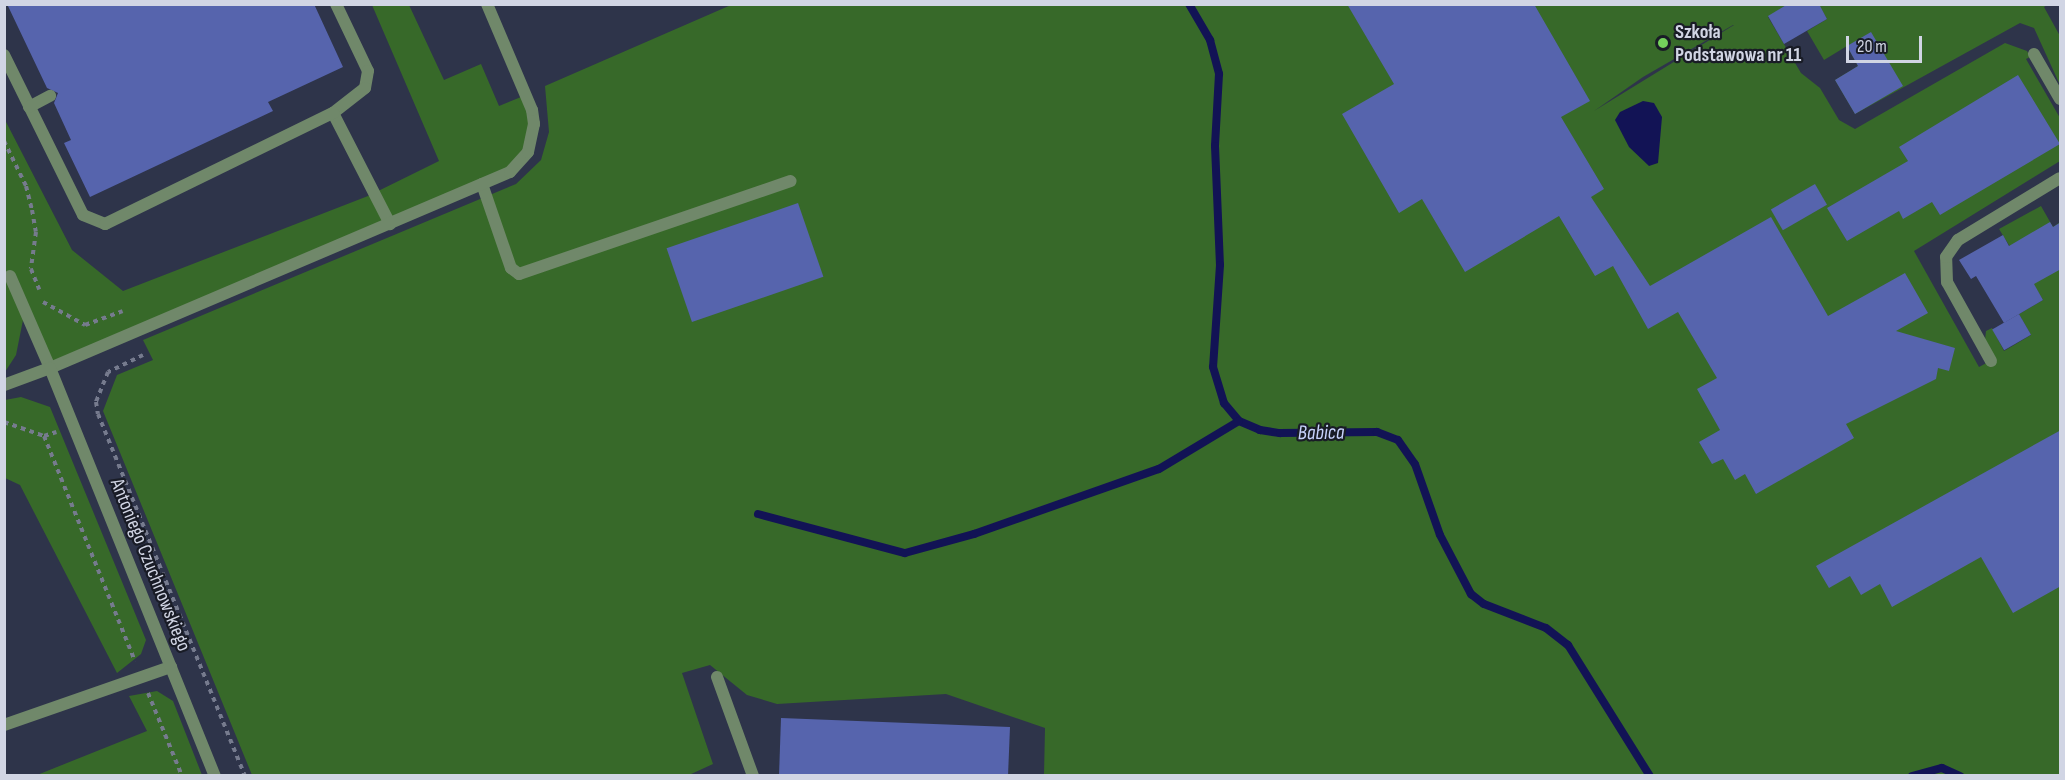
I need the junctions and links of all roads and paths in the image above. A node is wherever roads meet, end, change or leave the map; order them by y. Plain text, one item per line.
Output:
1 (336, 4) edge
2 (488, 4) edge
3 (2034, 54) dead end
4 (4, 55) edge
5 (50, 96) dead end
6 (2061, 99) edge
7 (29, 107) junction
8 (333, 113) junction
9 (4, 141) edge
10 (2061, 177) edge
11 (790, 181) dead end
12 (482, 184) junction
13 (390, 224) junction
14 (10, 276) dead end
15 (123, 311) dead end
16 (143, 355) dead end
17 (1991, 360) dead end
18 (50, 368) junction
19 (4, 385) edge
20 (4, 422) edge
21 (171, 667) junction
22 (142, 677) junction
23 (717, 677) dead end
24 (4, 725) edge
25 (182, 776) edge
26 (215, 776) edge
27 (245, 776) edge
28 (753, 776) edge

1 - 8 street
2 - 12 street
3 - 6 street
4 - 7 street
5 - 7 street
7 - 8 street
8 - 13 street
9 - 15 path
10 - 17 street
11 - 12 street
12 - 13 street
13 - 18 street
14 - 18 street, Antoniego Czuchnowskiego
16 - 27 path
18 - 19 street
18 - 21 street, Antoniego Czuchnowskiego
20 - 22 path
21 - 22 street
21 - 26 street, Antoniego Czuchnowskiego
22 - 24 street
22 - 25 path
23 - 28 street

